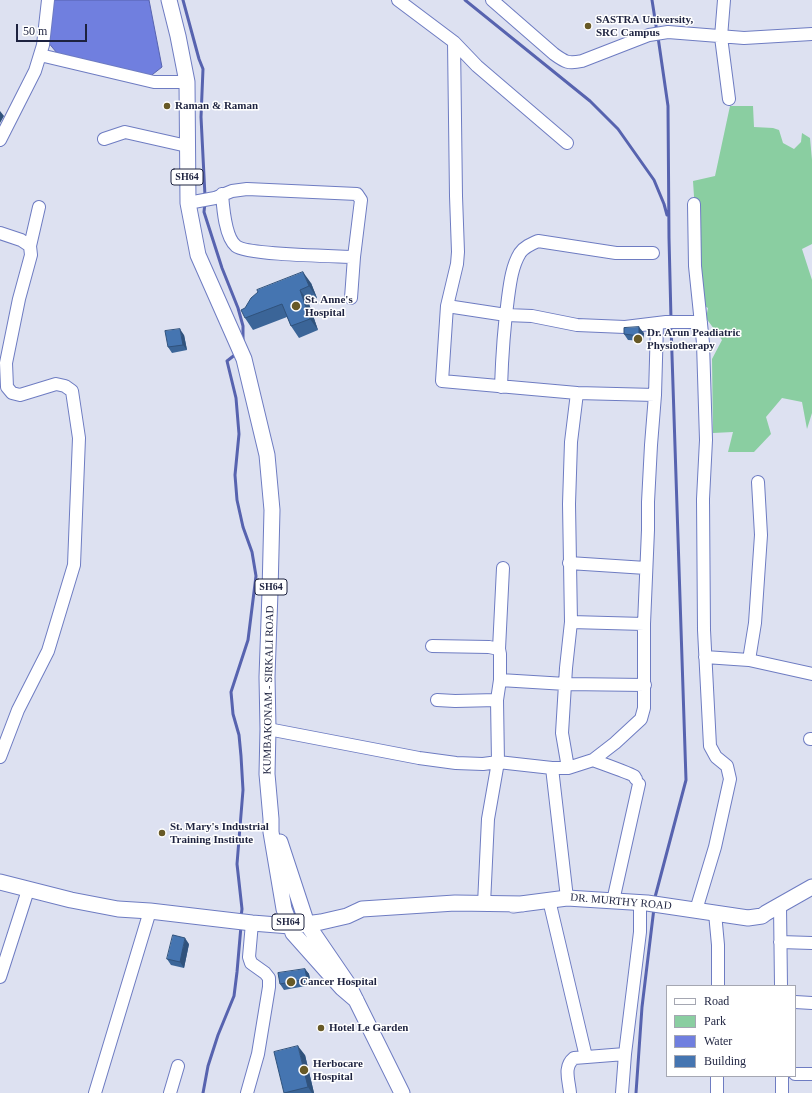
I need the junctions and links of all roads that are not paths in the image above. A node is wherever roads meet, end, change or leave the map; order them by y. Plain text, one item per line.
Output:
1 (48, 0) edge
2 (169, 0) edge
3 (398, 0) edge
4 (492, 0) edge
5 (724, 0) edge
6 (812, 34) edge
7 (721, 37) junction
8 (454, 42) junction
9 (40, 55) junction
10 (187, 82) junction
11 (729, 99) dead end
12 (104, 139) dead end
13 (0, 140) edge
14 (567, 143) dead end
15 (187, 146) junction
16 (219, 196) junction
17 (195, 202) junction
18 (694, 204) dead end
19 (39, 207) dead end
20 (0, 233) edge
21 (30, 246) junction
22 (653, 253) dead end
23 (354, 257) junction
24 (351, 298) dead end
25 (447, 306) junction
26 (506, 315) junction
27 (701, 322) junction
28 (661, 323) junction
29 (3, 362) edge
30 (501, 387) junction
31 (577, 393) junction
32 (655, 395) junction
33 (758, 482) dead end
34 (569, 563) junction
35 (503, 568) dead end
36 (646, 568) junction
37 (571, 622) junction
38 (644, 624) junction
39 (432, 646) dead end
40 (499, 649) junction
41 (705, 657) junction
42 (749, 660) junction
43 (812, 674) edge
44 (500, 680) junction
45 (566, 684) junction
46 (645, 685) junction
47 (437, 700) dead end
48 (497, 700) junction
49 (268, 729) junction
50 (0, 757) edge
51 (593, 760) junction
52 (498, 762) junction
53 (552, 768) junction
54 (568, 768) junction
55 (271, 819) junction
56 (0, 882) edge
57 (812, 887) edge
58 (28, 890) junction
59 (567, 898) junction
60 (549, 900) junction
61 (613, 901) junction
62 (644, 903) junction
63 (484, 904) junction
64 (523, 904) junction
65 (778, 906) junction
66 (696, 910) junction
67 (150, 911) junction
68 (717, 913) junction
69 (347, 916) junction
70 (249, 923) junction
71 (307, 924) junction
72 (290, 926) junction
73 (780, 942) junction
74 (812, 943) edge
75 (0, 977) edge
76 (718, 985) edge
77 (781, 985) edge
78 (356, 1000) junction
79 (796, 1002) edge
80 (812, 1003) edge
81 (625, 1054) junction
82 (586, 1057) junction
83 (178, 1066) dead end
84 (796, 1074) edge
85 (812, 1074) edge
86 (717, 1077) edge
87 (782, 1077) edge
88 (96, 1093) edge
89 (170, 1093) edge
90 (247, 1093) edge
91 (402, 1093) edge
92 (570, 1093) edge
93 (622, 1093) edge
94 (717, 1093) edge
95 (782, 1093) edge

1 - 9 street
2 - 10 main road, KUMBAKONAM - SIRKALI ROAD / SH64
3 - 8 street
4 - 7 street
5 - 7 street
6 - 7 street
7 - 11 street
8 - 14 street
8 - 25 street
9 - 10 street
9 - 13 street
10 - 15 main road, KUMBAKONAM - SIRKALI ROAD / SH64
12 - 15 street
15 - 17 main road, KUMBAKONAM - SIRKALI ROAD / SH64
16 - 17 street
16 - 23 street
16 - 23 street
17 - 49 main road, KUMBAKONAM - SIRKALI ROAD / SH64
18 - 27 street
19 - 21 street
20 - 21 street
21 - 29 street
22 - 26 street
23 - 24 street
25 - 26 street
25 - 30 street
26 - 28 street
26 - 30 street
27 - 28 street
27 - 41 street
28 - 32 street
29 - 50 street
30 - 31 street
31 - 32 street
31 - 34 street
32 - 36 street
33 - 42 street
34 - 36 street
34 - 37 street
35 - 40 street
36 - 38 street
37 - 38 street
37 - 45 street
38 - 46 street
39 - 40 street
40 - 44 street
41 - 42 street
41 - 66 street
42 - 43 street
44 - 45 street
44 - 48 street
45 - 46 street
45 - 54 street
46 - 51 street
47 - 48 street
48 - 52 street
49 - 52 street
49 - 55 main road, KUMBAKONAM - SIRKALI ROAD / SH64
51 - 54 street
51 - 61 street
52 - 53 street
52 - 63 street
53 - 54 street
53 - 59 street
55 - 71 main road, KUMBAKONAM - SIRKALI ROAD / SH64
55 - 72 main road, KUMBAKONAM - SIRKALI ROAD / SH64
56 - 58 main road, DR. MURTHY ROAD
57 - 65 main road
58 - 67 main road, DR. MURTHY ROAD
58 - 75 street
59 - 60 main road, DR. MURTHY ROAD
59 - 61 main road, DR. MURTHY ROAD
60 - 64 main road, DR. MURTHY ROAD
60 - 82 street
61 - 62 main road, DR. MURTHY ROAD
62 - 66 main road, DR. MURTHY ROAD
62 - 81 street
63 - 64 main road, DR. MURTHY ROAD
63 - 69 main road, DR. MURTHY ROAD
64 - 69 main road, DR. MURTHY ROAD
65 - 68 main road, DR. MURTHY ROAD
65 - 73 street
66 - 68 main road, DR. MURTHY ROAD
67 - 70 main road, DR. MURTHY ROAD
67 - 88 street
68 - 76 street
69 - 71 main road, DR. MURTHY ROAD
70 - 72 main road, DR. MURTHY ROAD
70 - 90 street
71 - 72 main road, DR. MURTHY ROAD
71 - 78 main road, KUMBAKONAM - SIRKALI ROAD / SH64
72 - 78 main road, KUMBAKONAM - SIRKALI ROAD / SH64
73 - 74 street
73 - 77 street
78 - 91 main road, KUMBAKONAM - SIRKALI ROAD / SH64
79 - 80 street
81 - 82 street
81 - 93 street
82 - 92 street
83 - 89 street
84 - 85 street
86 - 94 street
87 - 95 street

